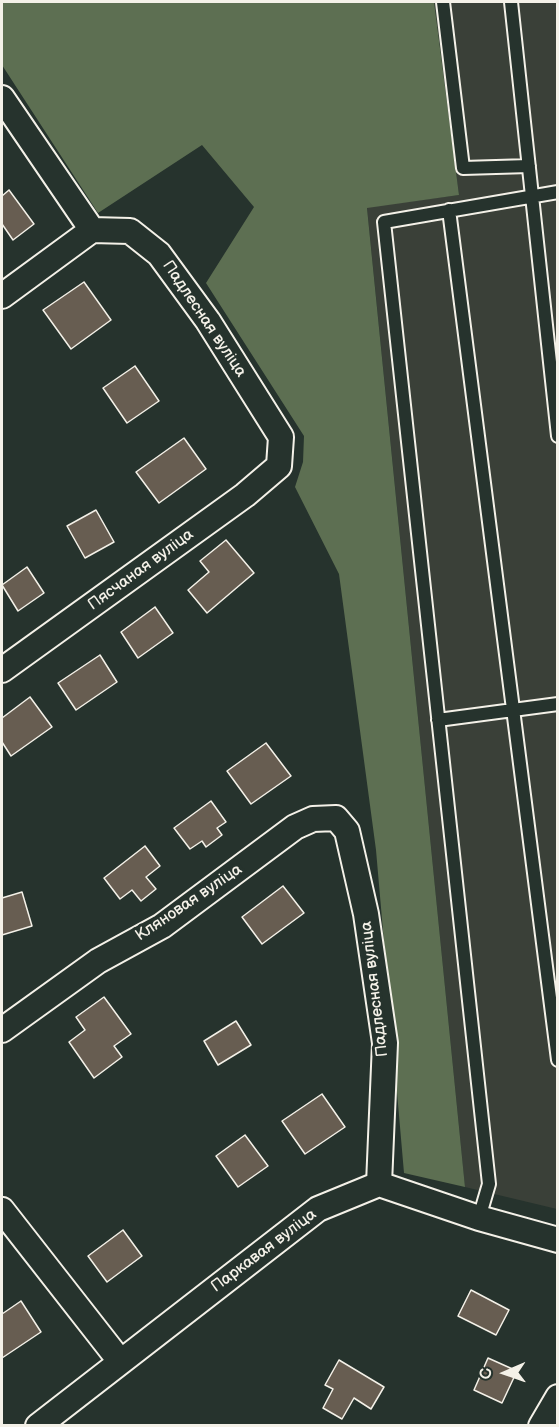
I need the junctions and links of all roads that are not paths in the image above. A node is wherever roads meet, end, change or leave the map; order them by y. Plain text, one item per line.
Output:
1 (443, 2) edge
2 (511, 2) edge
3 (2, 98) edge
4 (529, 166) junction
5 (558, 192) edge
6 (532, 195) junction
7 (449, 210) junction
8 (92, 230) junction
9 (2, 296) edge
10 (558, 436) edge
11 (279, 466) joint
12 (2, 670) edge
13 (558, 704) edge
14 (513, 710) junction
15 (438, 720) junction
16 (347, 831) joint
17 (2, 1030) edge
18 (558, 1060) edge
19 (379, 1184) junction
20 (2, 1210) edge
21 (479, 1218) junction
22 (558, 1240) edge
23 (120, 1361) junction
24 (558, 1397) edge
25 (39, 1425) edge
26 (541, 1425) edge

1 - 4 lane
2 - 4 lane
3 - 8 street
4 - 6 lane
5 - 6 lane
6 - 7 lane
6 - 10 lane
7 - 14 lane
7 - 15 lane
8 - 9 street
8 - 11 street, Падлесная вуліца
11 - 12 street, Пясчаная вуліца
13 - 14 lane
14 - 15 lane
14 - 18 lane
15 - 21 lane
16 - 17 street, Кляновая вуліца
16 - 19 street, Падлесная вуліца
19 - 21 street
19 - 23 street, Паркавая вуліца
20 - 23 street
21 - 22 street
23 - 25 street, Паркавая вуліца
24 - 26 street

